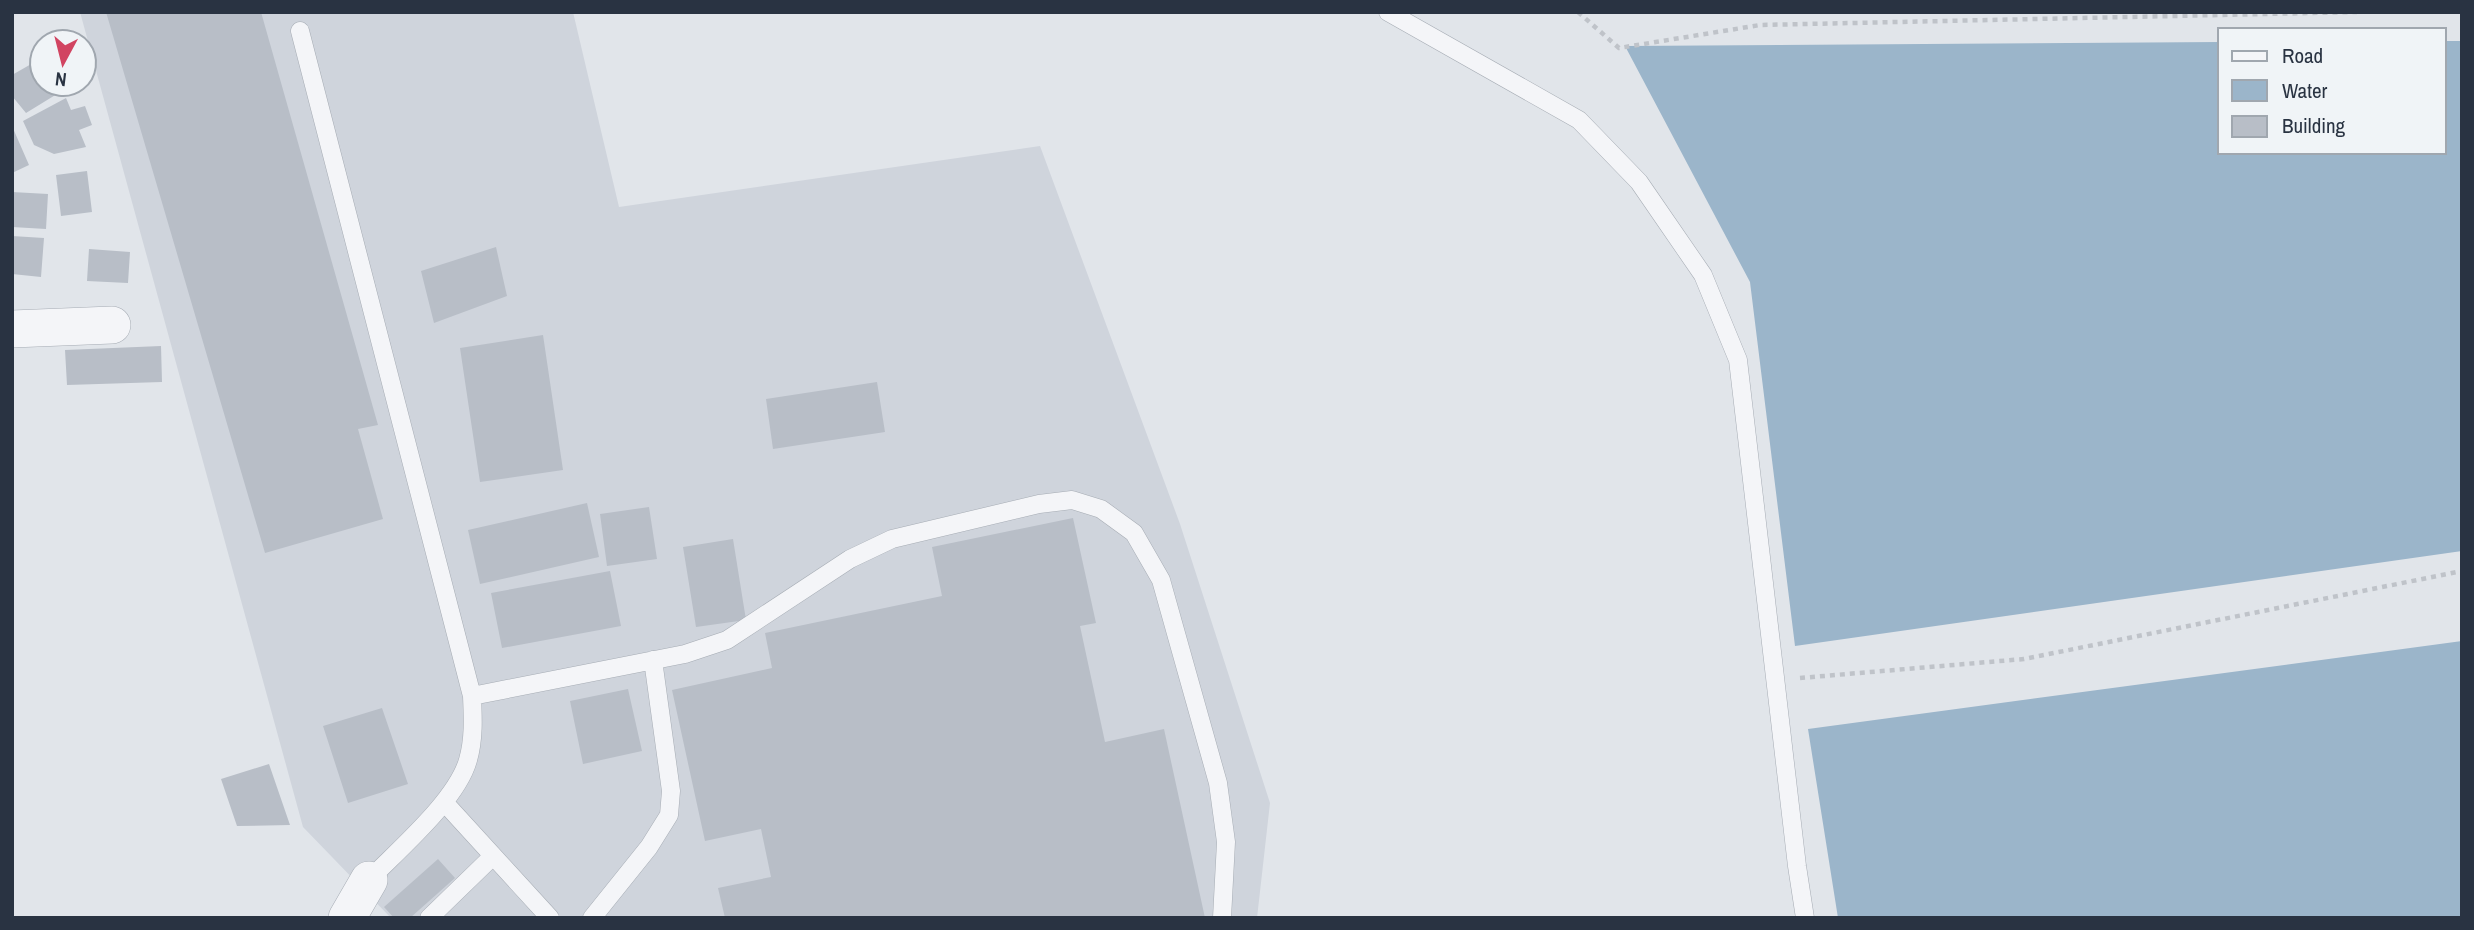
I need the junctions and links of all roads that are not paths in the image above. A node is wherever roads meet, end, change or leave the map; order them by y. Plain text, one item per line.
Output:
1 (1388, 12) edge
2 (300, 31) dead end
3 (112, 325) dead end
4 (12, 329) edge
5 (653, 660) junction
6 (472, 696) junction
7 (444, 802) junction
8 (493, 856) junction
9 (369, 880) joint
10 (347, 918) edge
11 (429, 918) edge
12 (550, 918) edge
13 (592, 918) edge
14 (1222, 918) edge
15 (1805, 918) edge

1 - 15 lane
2 - 6 lane
3 - 4 street
5 - 6 lane
5 - 13 lane
5 - 14 lane
6 - 7 lane
7 - 8 lane
7 - 9 lane
8 - 11 lane
8 - 12 lane
9 - 10 street

